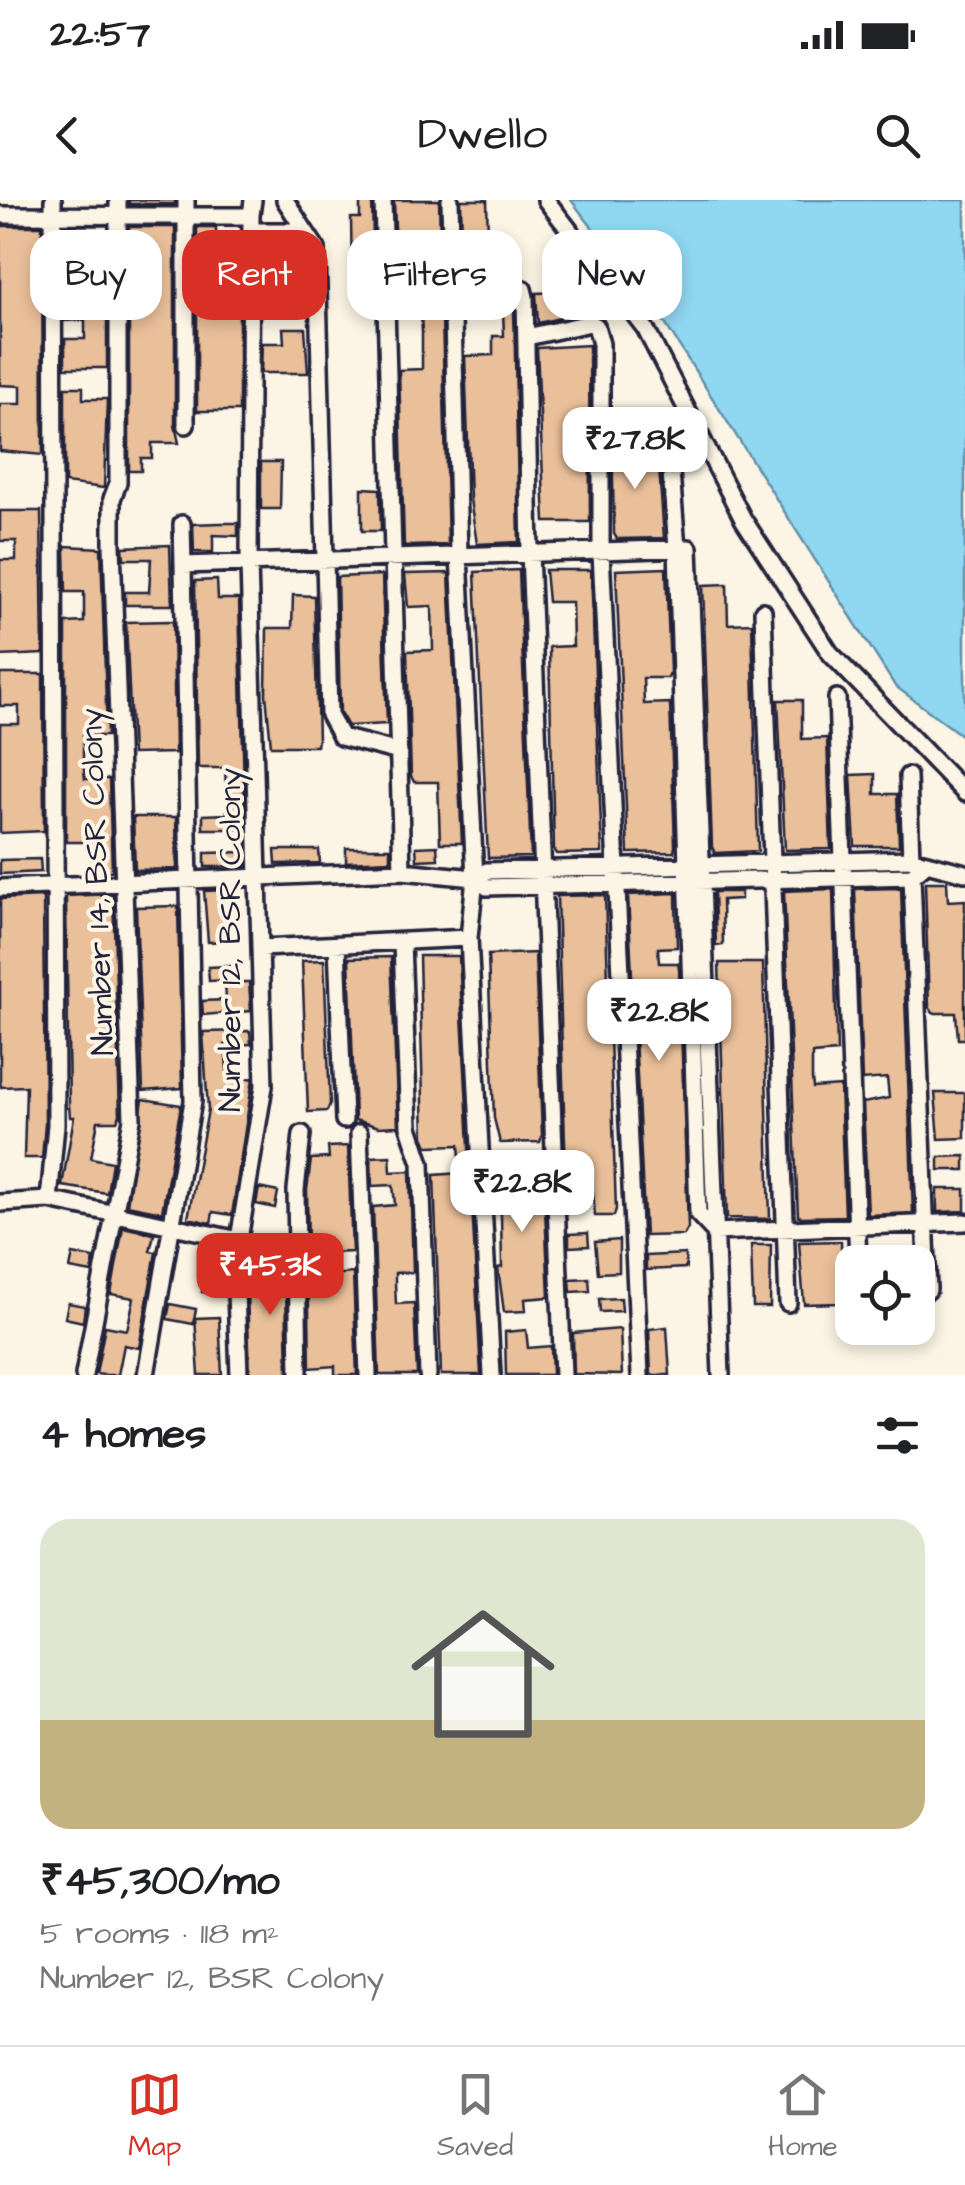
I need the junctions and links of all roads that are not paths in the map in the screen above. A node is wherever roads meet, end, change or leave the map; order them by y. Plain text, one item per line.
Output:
1 (285, 200) edge
2 (383, 200) edge
3 (450, 200) edge
4 (546, 200) edge
5 (53, 208) edge
6 (118, 208) edge
7 (186, 208) edge
8 (252, 215) edge
9 (0, 216) edge
10 (302, 230) edge
11 (304, 230) edge
12 (451, 230) edge
13 (522, 292) edge
14 (318, 320) edge
15 (454, 320) edge
16 (527, 336) junction
17 (186, 425) dead end
18 (668, 434) dead end
19 (182, 524) dead end
20 (676, 548) junction
21 (530, 552) junction
22 (600, 552) junction
23 (459, 555) junction
24 (394, 558) junction
25 (322, 561) junction
26 (248, 564) junction
27 (184, 566) junction
28 (764, 611) dead end
29 (837, 698) dead end
30 (399, 752) junction
31 (908, 776) dead end
32 (965, 793) edge
33 (919, 861) junction
34 (842, 869) junction
35 (402, 871) junction
36 (773, 871) junction
37 (694, 873) junction
38 (965, 873) edge
39 (616, 875) junction
40 (912, 876) junction
41 (543, 877) junction
42 (476, 878) junction
43 (260, 880) junction
44 (188, 882) junction
45 (124, 885) junction
46 (0, 888) edge
47 (52, 888) junction
48 (469, 938) junction
49 (402, 943) junction
50 (337, 945) junction
51 (261, 948) junction
52 (344, 1120) dead end
53 (359, 1133) dead end
54 (302, 1134) dead end
55 (45, 1201) junction
56 (0, 1204) edge
57 (116, 1215) junction
58 (965, 1222) edge
59 (927, 1224) junction
60 (172, 1227) junction
61 (788, 1228) junction
62 (856, 1228) junction
63 (715, 1232) junction
64 (239, 1240) junction
65 (857, 1245) edge
66 (927, 1245) edge
67 (788, 1303) dead end
68 (84, 1375) edge
69 (146, 1375) edge
70 (239, 1375) edge
71 (299, 1375) edge
72 (368, 1375) edge
73 (428, 1375) edge
74 (492, 1375) edge
75 (563, 1375) edge
76 (640, 1375) edge
77 (721, 1375) edge

1 - 11 street
2 - 24 street
3 - 12 street
4 - 32 street
5 - 6 street
5 - 9 street
5 - 47 street
6 - 7 street
6 - 45 street, Number 14, BSR Colony
7 - 8 street
7 - 17 street
8 - 10 street
8 - 26 street, Number 12, BSR Colony
13 - 16 street
14 - 25 street
15 - 23 street
16 - 21 street
16 - 22 street
18 - 20 street
19 - 27 street
20 - 22 street
20 - 37 street
21 - 22 street
21 - 23 street
21 - 41 street
22 - 39 street
23 - 24 street
23 - 42 street
24 - 25 street
24 - 30 street
25 - 26 street
25 - 30 street
26 - 27 street
26 - 43 street, Number 12, BSR Colony
27 - 44 street
28 - 36 street
29 - 34 street
30 - 35 street
31 - 33 street
33 - 34 street
33 - 38 street
33 - 40 street
34 - 36 street
34 - 40 street
34 - 62 street
35 - 42 street
35 - 43 street
36 - 37 street
36 - 61 street
37 - 39 street
37 - 63 street
39 - 41 street
39 - 76 street
40 - 59 street
41 - 42 street
41 - 75 street
42 - 48 street
43 - 44 street
43 - 51 street, Number 12, BSR Colony
44 - 45 street
44 - 60 street
45 - 47 street
45 - 57 street, Number 14, BSR Colony
46 - 47 street
47 - 55 street
48 - 49 street
48 - 74 street
49 - 50 street
49 - 73 street
50 - 51 street
50 - 52 street
51 - 64 street, Number 12, BSR Colony
53 - 72 street
54 - 71 street
55 - 56 street
55 - 57 street
57 - 60 street
57 - 68 street, Number 14, BSR Colony
58 - 59 street
59 - 62 street
59 - 66 street
60 - 64 street
60 - 69 street
61 - 62 street
61 - 63 street
61 - 67 street
62 - 65 street
63 - 77 street
64 - 70 street, Number 12, BSR Colony

